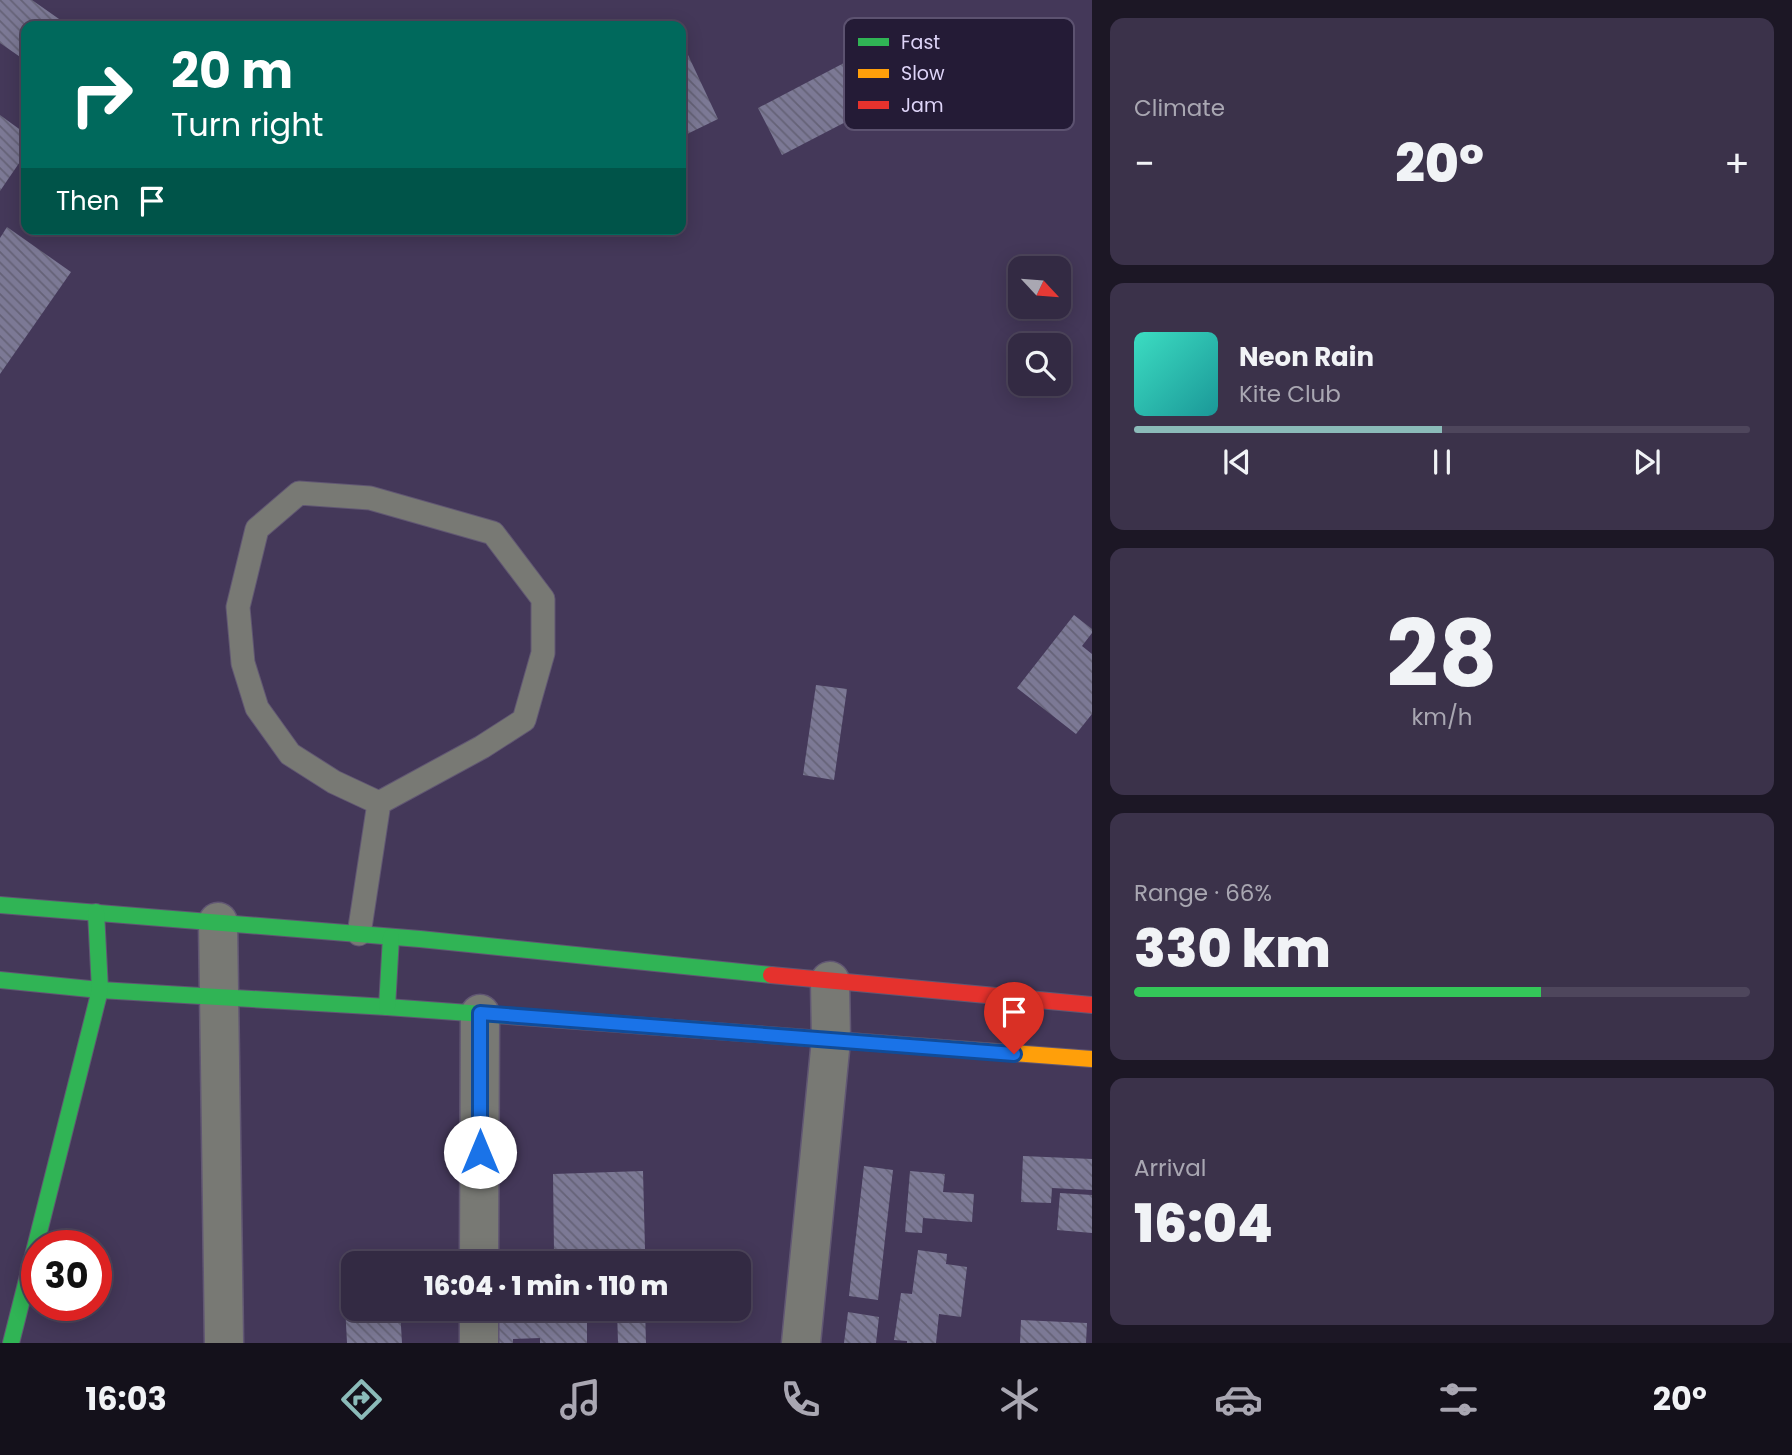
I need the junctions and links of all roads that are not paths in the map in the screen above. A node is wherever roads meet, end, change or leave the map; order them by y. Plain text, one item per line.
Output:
1 (379, 803) junction
2 (0, 905) edge
3 (96, 912) junction
4 (218, 922) junction
5 (359, 934) junction
6 (391, 937) junction
7 (0, 980) edge
8 (830, 981) junction
9 (100, 990) junction
10 (219, 996) junction
11 (1092, 1004) edge
12 (387, 1007) junction
13 (480, 1013) junction
14 (831, 1040) junction
15 (1092, 1059) edge
16 (479, 1251) edge
17 (479, 1321) edge
18 (11, 1343) edge
19 (224, 1343) edge
20 (479, 1343) edge
21 (801, 1343) edge

1 - 1 lane
1 - 5 lane
2 - 3 main road
3 - 4 main road
3 - 9 main road
4 - 5 main road
4 - 10 street
5 - 6 main road
6 - 8 main road
6 - 12 main road
7 - 9 main road
8 - 11 main road
8 - 14 street
9 - 10 main road
9 - 18 main road
10 - 12 main road
10 - 19 street
12 - 13 main road
13 - 14 main road
13 - 16 street
14 - 15 main road
14 - 21 street
17 - 20 street

